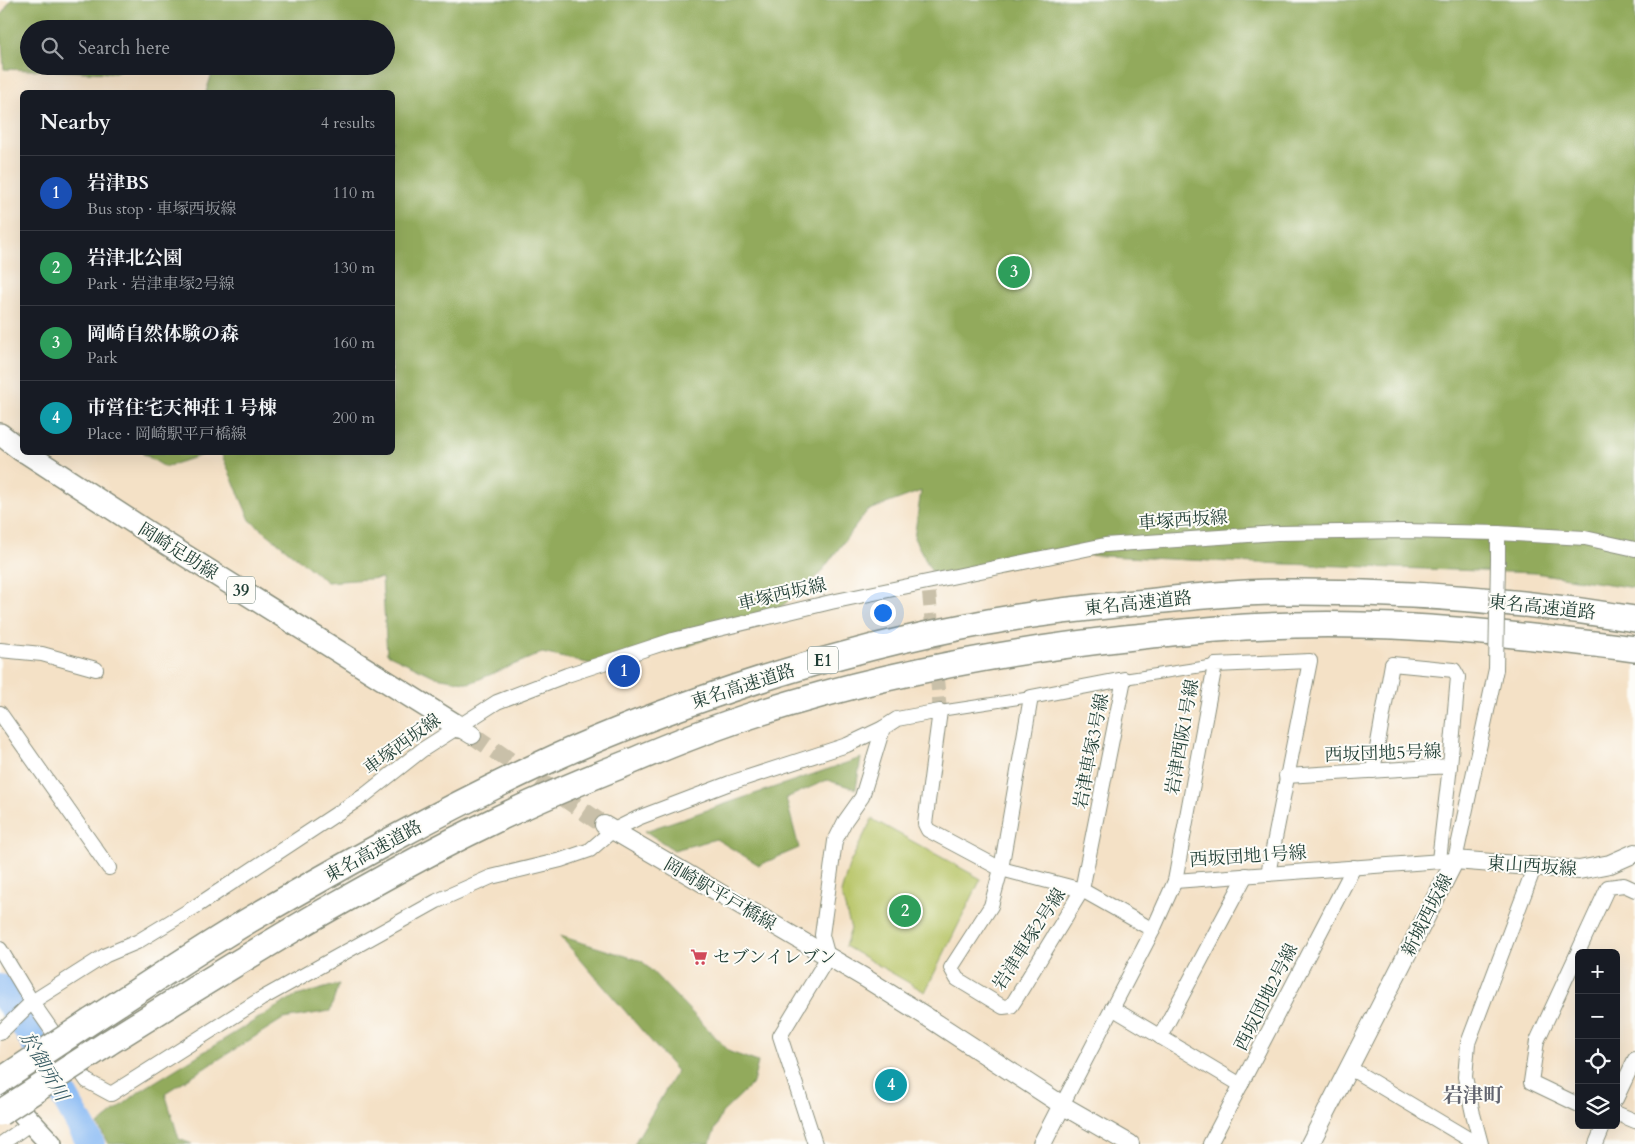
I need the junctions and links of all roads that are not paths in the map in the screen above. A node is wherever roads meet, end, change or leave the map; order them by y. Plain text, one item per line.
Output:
1 (0, 434) edge
2 (20, 449) edge
3 (29, 455) edge
4 (1498, 533) junction
5 (1635, 548) edge
6 (1635, 619) edge
7 (1635, 649) edge
8 (0, 650) edge
9 (1215, 665) junction
10 (96, 669) dead end
11 (1124, 679) junction
12 (1030, 697) junction
13 (940, 711) junction
14 (0, 713) edge
15 (883, 728) junction
16 (466, 731) junction
17 (1450, 766) junction
18 (1373, 771) junction
19 (1286, 776) junction
20 (608, 828) junction
21 (1635, 853) edge
22 (1447, 860) junction
23 (1354, 867) junction
24 (109, 868) dead end
25 (1534, 868) junction
26 (1001, 869) junction
27 (1268, 874) junction
28 (1246, 875) junction
29 (1175, 881) junction
30 (1082, 890) junction
31 (1635, 890) edge
32 (1152, 930) junction
33 (0, 949) edge
34 (828, 957) junction
35 (27, 1007) junction
36 (1112, 1008) junction
37 (3, 1030) edge
38 (1160, 1037) junction
39 (1635, 1059) edge
40 (1348, 1067) junction
41 (0, 1081) edge
42 (1241, 1085) junction
43 (0, 1089) edge
44 (1620, 1091) edge
45 (1575, 1103) edge
46 (1062, 1105) junction
47 (0, 1113) edge
48 (1620, 1115) edge
49 (1635, 1121) edge
50 (32, 1123) junction
51 (1602, 1129) edge
52 (1, 1144) edge
53 (51, 1144) edge
54 (815, 1144) edge
55 (1042, 1144) edge
56 (1130, 1144) edge
57 (1210, 1144) edge
58 (1310, 1144) edge
59 (1476, 1144) edge
60 (1481, 1144) edge
61 (1596, 1144) edge

1 - 2 main road, 岡崎足助線 / 39
3 - 16 main road, 岡崎足助線 / 39
4 - 5 street, 車塚西坂線
4 - 16 street, 車塚西坂線
4 - 22 street, 新城西坂線, bridge
6 - 41 highway, 東名高速道路 / E1, bridge
7 - 47 highway, 東名高速道路 / E1, bridge
8 - 10 street
9 - 11 street
9 - 19 street, 岩津西阪1号線
9 - 29 street, 岩津西阪1号線
11 - 12 street, 岩津車塚3号線
11 - 30 street, 岩津車塚3号線
12 - 13 street
12 - 26 street
13 - 15 street
13 - 26 street
14 - 24 street
15 - 20 street
15 - 34 street
16 - 35 street, 車塚西坂線
17 - 18 street, 西坂団地5号線
17 - 18 street
17 - 22 street, 西坂団地5号線
18 - 19 street, 西坂団地5号線
19 - 27 street
20 - 34 street, 岡崎駅平戸橋線
20 - 35 street
21 - 25 street, 東山西坂線
22 - 23 street, 西坂団地1号線
22 - 25 street, 東山西坂線
22 - 40 street, 新城西坂線
23 - 27 street, 西坂団地1号線
23 - 42 street, 西坂団地2号線
25 - 60 street
26 - 30 street
26 - 30 street, 岩津車塚2号線
27 - 28 street, 西坂団地1号線
28 - 29 street, 西坂団地1号線
28 - 38 street
29 - 32 street, 西坂団地1号線
30 - 32 street
31 - 45 street
32 - 36 street, 西坂団地1号線
33 - 35 street
34 - 46 street, 岡崎駅平戸橋線
34 - 54 street
35 - 37 street, 車塚西坂線
36 - 38 street
36 - 46 street, 西坂団地1号線
38 - 42 street
39 - 44 street
40 - 58 street, 新城西坂線
40 - 59 street
42 - 57 street, 西坂団地2号線
43 - 50 main road
46 - 55 street
46 - 56 street
48 - 49 street
50 - 52 street
50 - 53 main road
51 - 61 street

